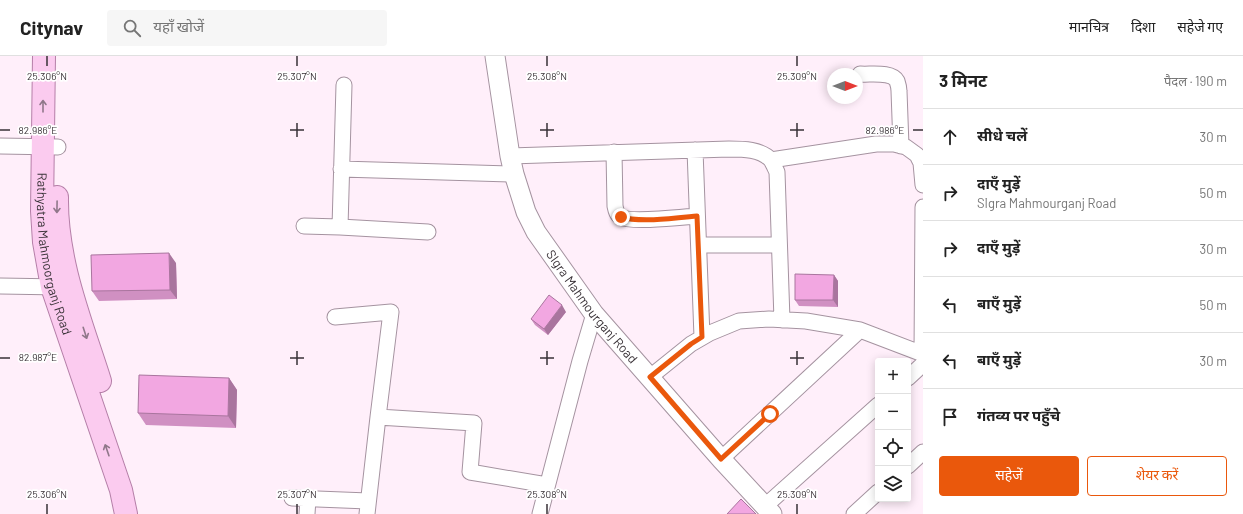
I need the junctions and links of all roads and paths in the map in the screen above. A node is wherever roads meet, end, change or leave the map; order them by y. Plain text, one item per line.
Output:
1 (44, 56) edge
2 (58, 56) edge
3 (495, 56) edge
4 (863, 74) edge
5 (344, 84) dead end
6 (0, 146) edge
7 (901, 146) junction
8 (50, 147) junction
9 (695, 150) junction
10 (614, 152) junction
11 (510, 156) junction
12 (771, 160) junction
13 (341, 169) junction
14 (514, 174) junction
15 (923, 185) edge
16 (923, 207) edge
17 (697, 216) junction
18 (304, 226) dead end
19 (340, 227) junction
20 (428, 232) dead end
21 (699, 245) junction
22 (779, 245) junction
23 (0, 286) edge
24 (61, 287) junction
25 (594, 314) junction
26 (335, 317) dead end
27 (782, 320) junction
28 (860, 330) junction
29 (702, 337) junction
30 (923, 358) edge
31 (911, 374) edge
32 (650, 377) junction
33 (875, 408) edge
34 (378, 417) junction
35 (923, 452) edge
36 (721, 459) junction
37 (911, 463) edge
38 (547, 485) junction
39 (875, 495) edge
40 (292, 498) dead end
41 (308, 499) junction
42 (368, 507) edge
43 (768, 510) edge
44 (126, 514) edge
45 (139, 514) edge
46 (307, 514) edge
47 (540, 514) edge
48 (854, 514) edge

8 -> 1 main road, Rathyatra Mahmoorganj Road
2 - 8 main road, Rathyatra Mahmoorganj Road
3 - 11 street, SIgra Mahmourganj Road
4 - 7 street
5 - 13 street
6 - 8 street
7 - 12 street
7 - 15 street
8 - 24 main road, Rathyatra Mahmoorganj Road
9 - 10 street
9 - 12 street
9 - 17 street
10 - 11 street
10 - 17 street
11 - 14 street, SIgra Mahmourganj Road
12 - 22 street
13 - 14 street
13 - 19 street
14 - 25 street, SIgra Mahmourganj Road
16 - 30 street
17 - 21 street
18 - 19 street
19 - 20 street
21 - 22 street
21 - 29 street
22 - 27 street
23 - 24 street
44 -> 24 main road, Rathyatra Mahmoorganj Road
24 -> 45 main road, Rathyatra Mahmoorganj Road
25 - 32 street, SIgra Mahmourganj Road
25 - 38 street
26 - 34 street
27 - 28 street
27 - 29 street
28 - 30 street
28 - 36 street
29 - 32 street
30 - 31 street
32 - 36 street, SIgra Mahmourganj Road
33 - 43 street
34 - 38 street
34 - 42 street
35 - 37 street
36 - 43 street, SIgra Mahmourganj Road
38 - 47 street
39 - 48 street
40 - 41 street
41 - 42 street
41 - 46 street

